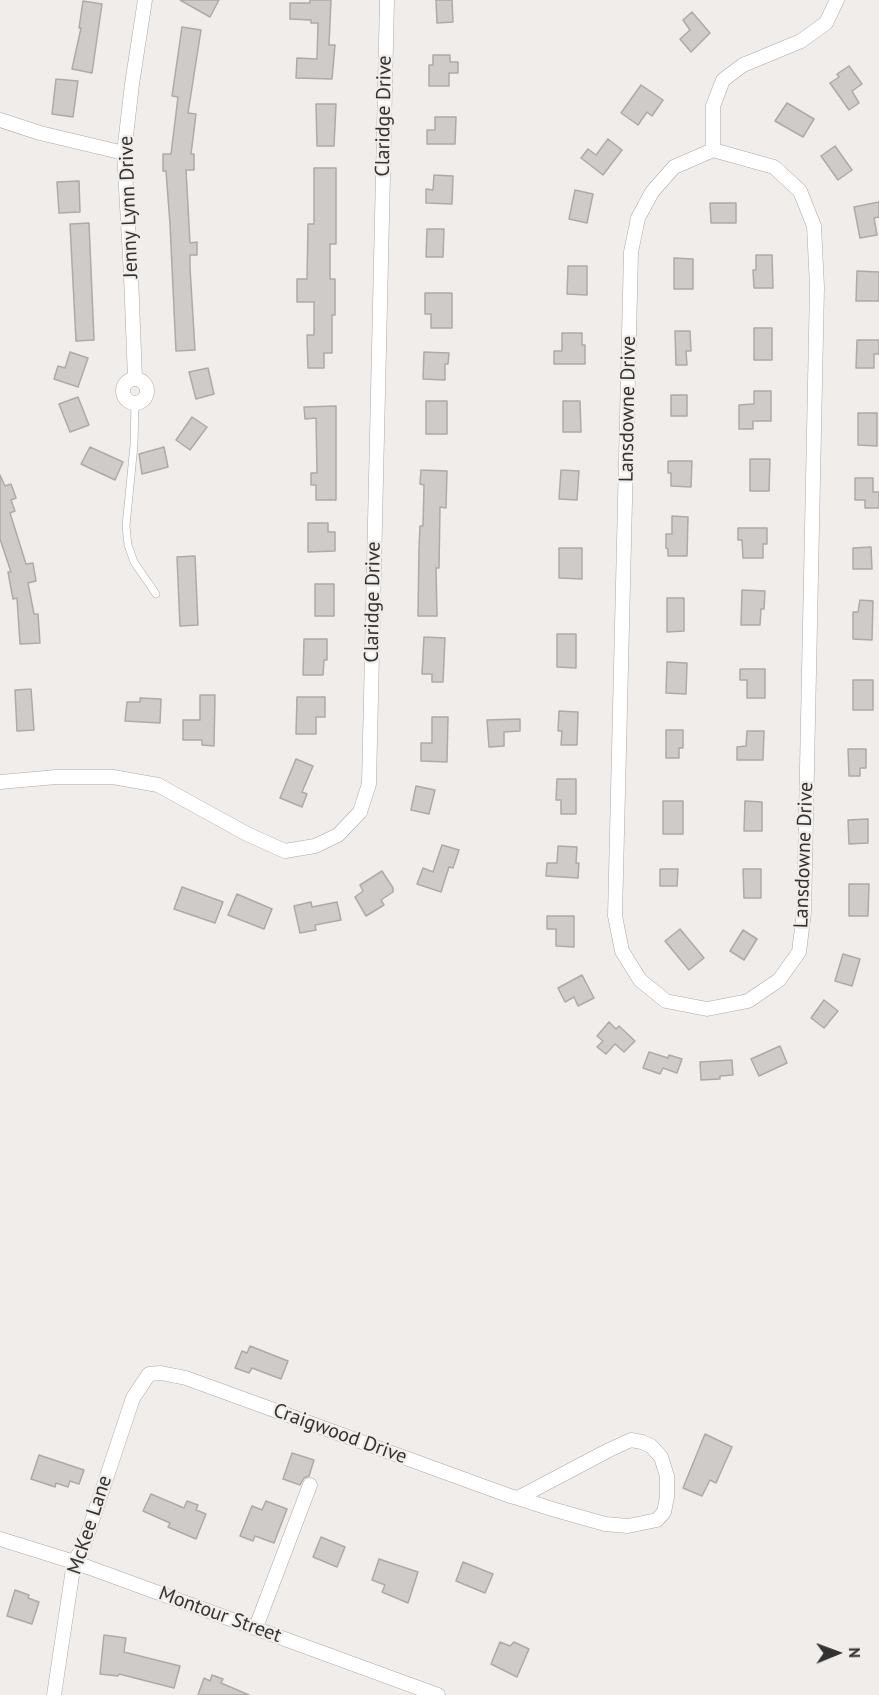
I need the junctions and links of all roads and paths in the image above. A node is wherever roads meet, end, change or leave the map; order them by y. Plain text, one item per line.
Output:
1 (145, 0) edge
2 (387, 0) edge
3 (837, 0) edge
4 (0, 120) edge
5 (713, 150) junction
6 (124, 153) junction
7 (135, 403) joint
8 (156, 594) dead end
9 (0, 782) edge
10 (161, 1373) joint
11 (310, 1485) dead end
12 (518, 1498) junction
13 (0, 1539) edge
14 (74, 1562) junction
15 (256, 1628) junction
16 (54, 1695) edge
17 (438, 1695) edge

1 - 6 street, Jenny Lynn Drive
2 - 9 street, Claridge Drive
3 - 5 street
4 - 6 street
5 - 5 street, Lansdowne Drive
6 - 7 street, Jenny Lynn Drive
7 - 8 lane
10 - 12 street, Craigwood Drive
10 - 14 street, McKee Lane
11 - 15 street
12 - 12 street, Craigwood Drive
13 - 14 street, Montour Street
14 - 15 street, Montour Street
14 - 16 street, McKee Lane
15 - 17 street, Montour Street

